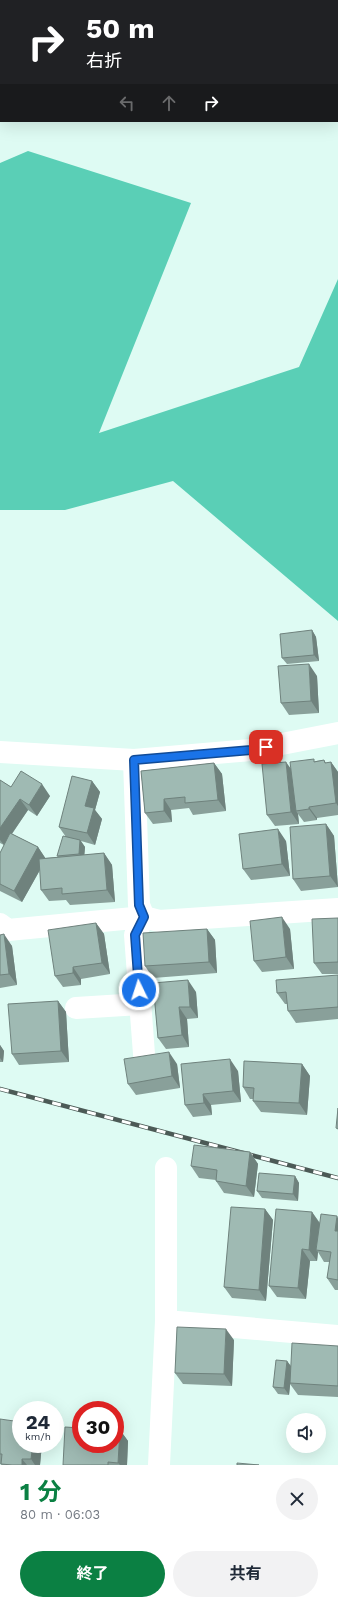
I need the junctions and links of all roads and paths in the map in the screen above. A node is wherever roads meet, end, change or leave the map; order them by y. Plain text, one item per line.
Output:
1 (338, 733) edge
2 (0, 752) edge
3 (134, 760) junction
4 (338, 909) edge
5 (144, 917) junction
6 (0, 924) edge
7 (140, 1004) junction
8 (76, 1008) dead end
9 (144, 1054) edge
10 (166, 1168) dead end
11 (166, 1321) junction
12 (338, 1336) edge
13 (159, 1465) edge

1 - 3 street
2 - 3 street
3 - 5 street
4 - 5 street
5 - 6 street
5 - 7 street
7 - 8 street
7 - 9 street
10 - 11 street
11 - 12 street
11 - 13 street

